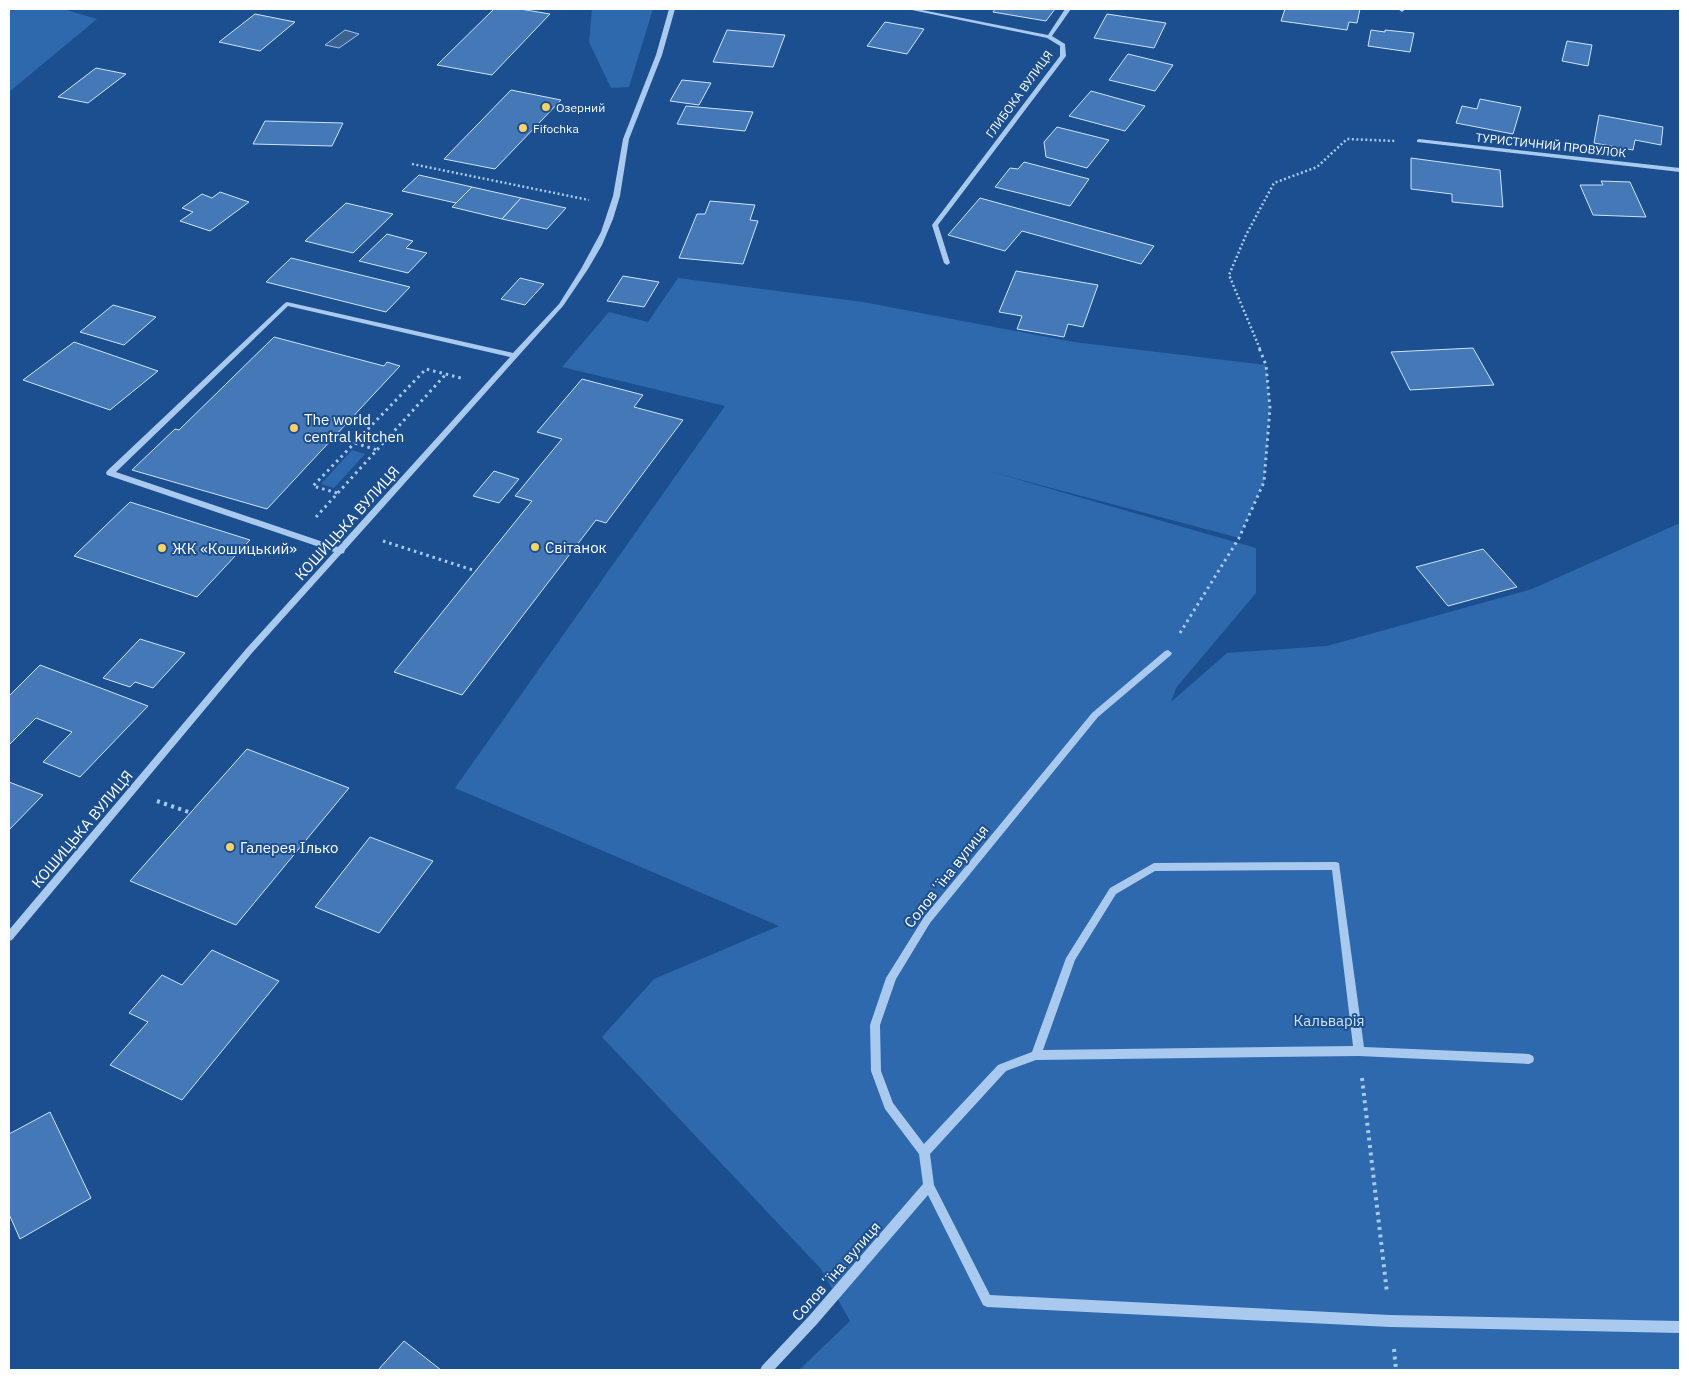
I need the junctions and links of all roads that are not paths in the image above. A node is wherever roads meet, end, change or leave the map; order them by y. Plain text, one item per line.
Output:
1 (672, 9) edge
2 (910, 9) edge
3 (1068, 9) edge
4 (1049, 37) junction
5 (1420, 142) road end
6 (1680, 170) edge
7 (947, 262) dead end
8 (515, 356) junction
9 (340, 551) junction
10 (1168, 653) road end
11 (9, 937) edge
12 (1359, 1051) junction
13 (1036, 1055) junction
14 (1529, 1059) dead end
15 (924, 1152) junction
16 (929, 1186) junction
17 (1390, 1321) joint
18 (1680, 1327) edge
19 (766, 1370) edge

1 - 8 street, КОШИЦЬКА ВУЛИЦЯ
2 - 4 street, ГЛИБОКА ВУЛИЦЯ
3 - 4 street
4 - 7 street, ГЛИБОКА ВУЛИЦЯ
5 - 6 street, ТУРИСТИЧНИЙ ПРОВУЛОК
8 - 9 street, КОШИЦЬКА ВУЛИЦЯ
8 - 9 street
9 - 11 street, КОШИЦЬКА ВУЛИЦЯ
10 - 15 street, Соловʼїна вулиця
12 - 13 street
12 - 13 street
12 - 14 street
13 - 15 street
15 - 16 street, Соловʼїна вулиця
16 - 17 street
16 - 19 street, Соловʼїна вулиця
17 - 18 street

